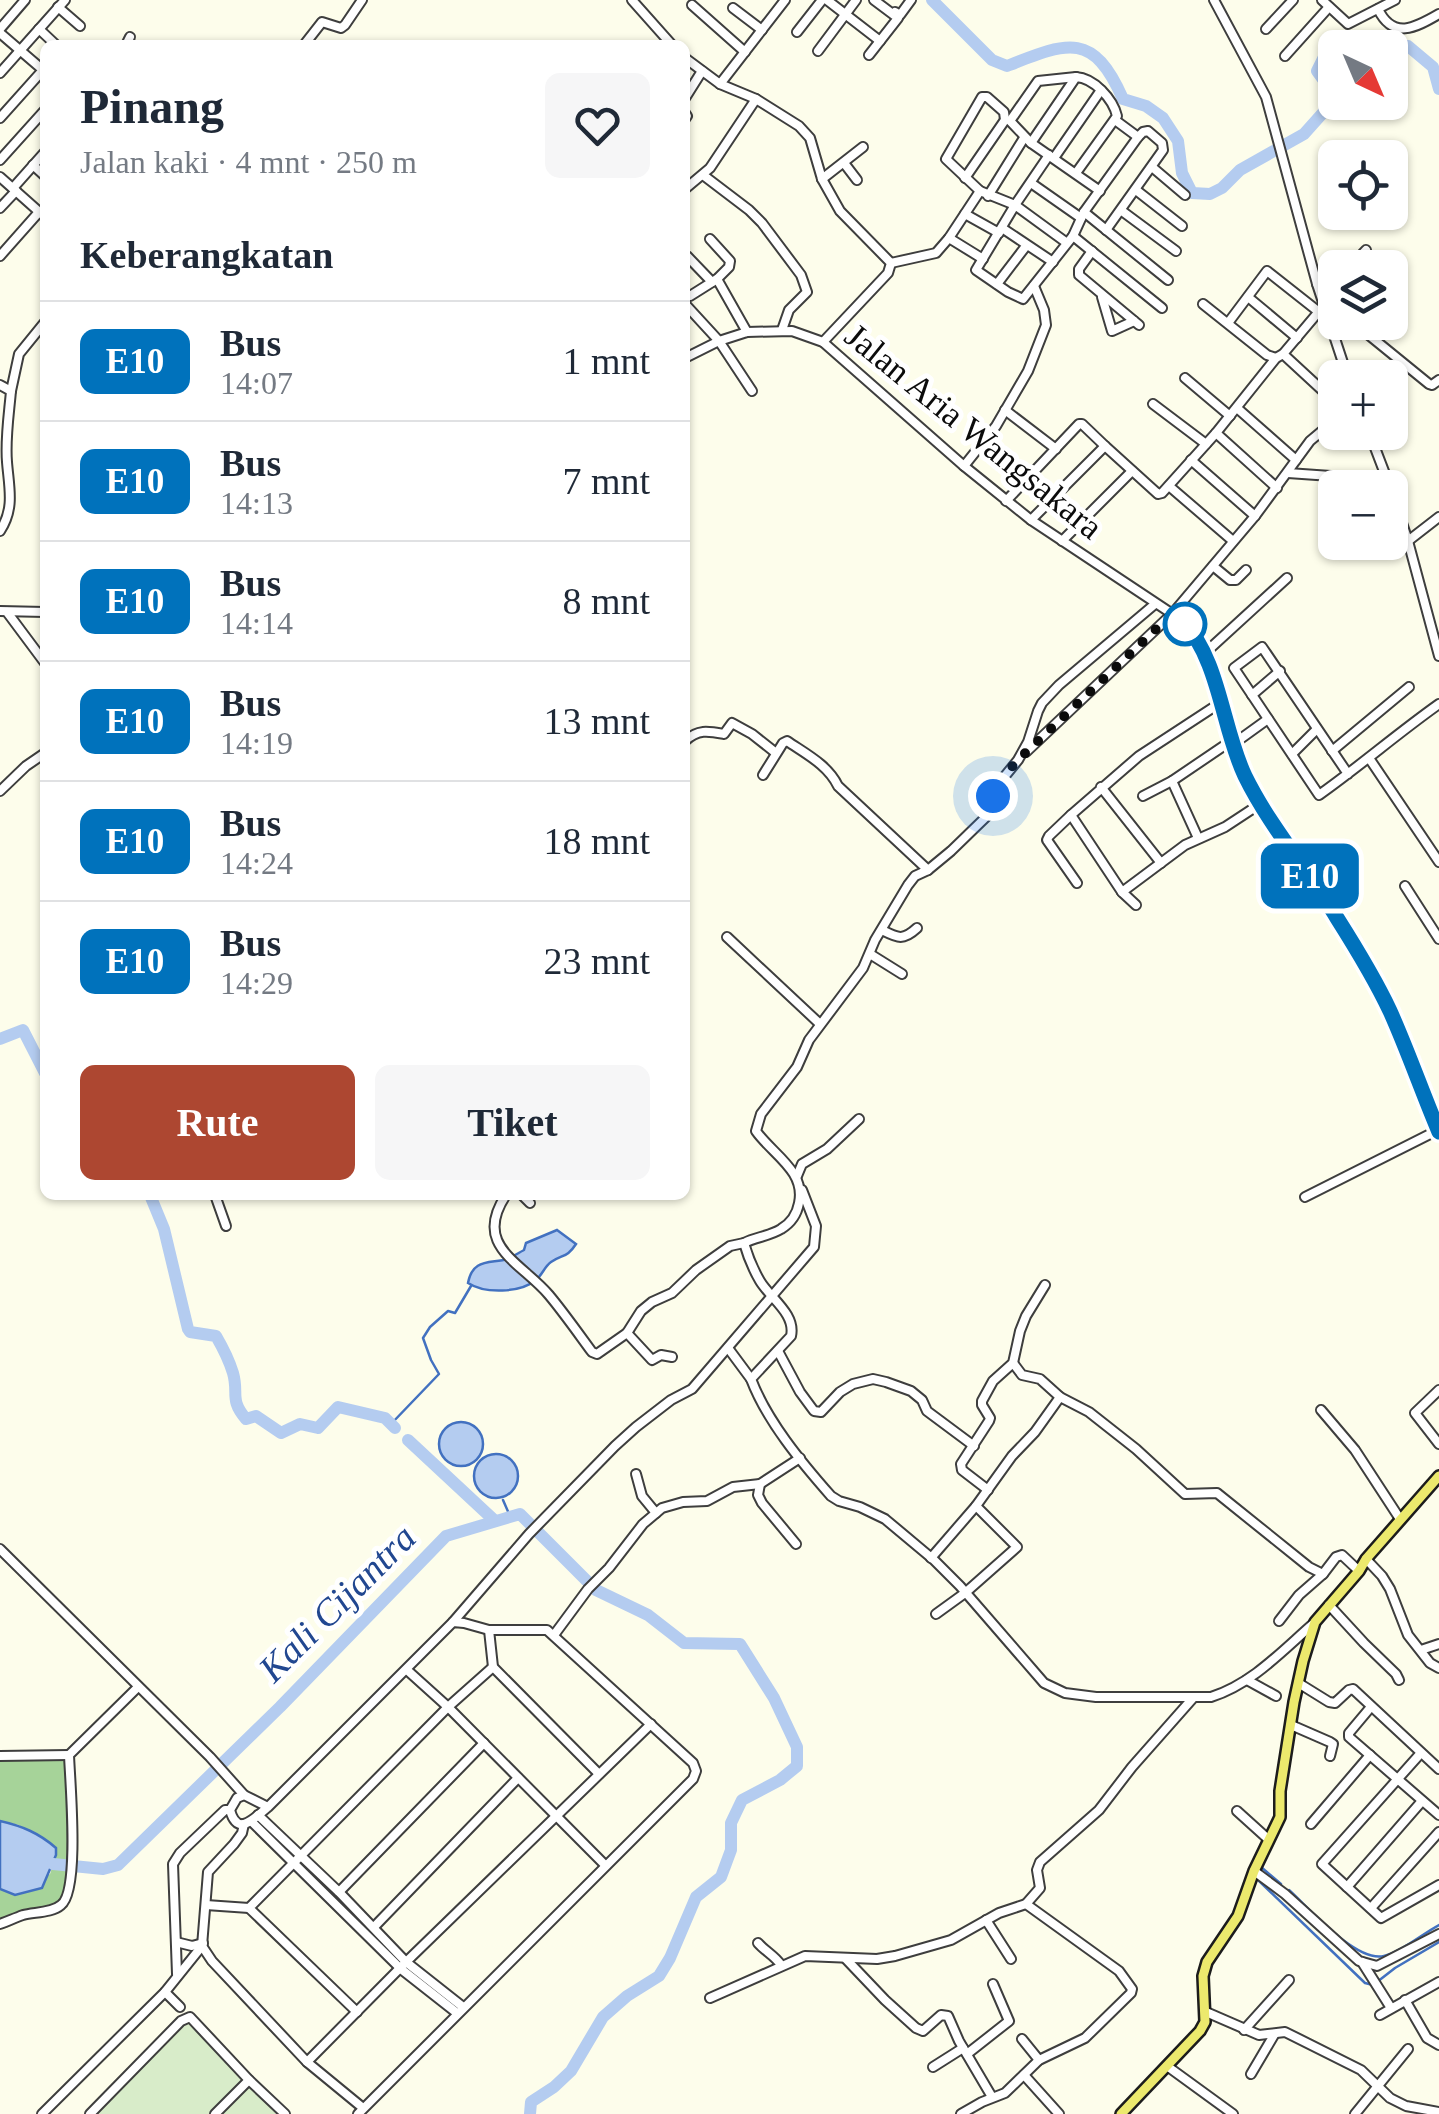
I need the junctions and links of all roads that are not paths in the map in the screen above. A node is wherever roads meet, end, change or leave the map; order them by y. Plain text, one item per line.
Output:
1 (362, 0) edge
2 (632, 0) edge
3 (709, 0) edge
4 (768, 0) edge
5 (825, 0) edge
6 (856, 0) edge
7 (877, 0) edge
8 (911, 0) edge
9 (1214, 0) edge
10 (1293, 0) edge
11 (1322, 0) edge
12 (1396, 0) edge
13 (20, 2) edge
14 (62, 4) edge
15 (782, 4) edge
16 (733, 8) dead end
17 (1329, 8) junction
18 (1378, 10) junction
19 (846, 14) junction
20 (1439, 14) edge
21 (80, 26) dead end
22 (39, 29) junction
23 (762, 30) junction
24 (1266, 30) dead end
25 (0, 31) edge
26 (797, 32) dead end
27 (51, 40) edge
28 (308, 40) edge
29 (668, 40) edge
30 (880, 41) junction
31 (20, 50) junction
32 (818, 51) dead end
33 (745, 52) junction
34 (869, 55) dead end
35 (1285, 56) dead end
36 (690, 62) edge
37 (40, 67) edge
38 (702, 70) junction
39 (40, 73) edge
40 (0, 74) edge
41 (1076, 76) junction
42 (720, 84) junction
43 (690, 90) edge
44 (1101, 90) junction
45 (756, 99) junction
46 (40, 116) edge
47 (0, 118) edge
48 (1007, 120) junction
49 (1115, 120) junction
50 (1138, 137) junction
51 (1028, 141) junction
52 (863, 147) dead end
53 (40, 157) edge
54 (1052, 157) junction
55 (0, 160) edge
56 (844, 162) junction
57 (33, 165) junction
58 (1152, 168) junction
59 (40, 171) edge
60 (1076, 173) junction
61 (703, 175) junction
62 (0, 177) edge
63 (966, 178) junction
64 (822, 179) junction
65 (857, 180) dead end
66 (1031, 183) junction
67 (690, 185) edge
68 (14, 189) junction
69 (1136, 190) junction
70 (1100, 191) junction
71 (984, 194) junction
72 (1185, 196) dead end
73 (1015, 205) junction
74 (0, 208) edge
75 (1122, 210) junction
76 (40, 213) edge
77 (965, 214) junction
78 (1082, 215) junction
79 (40, 217) edge
80 (1182, 226) dead end
81 (1001, 230) junction
82 (1106, 230) junction
83 (949, 238) junction
84 (710, 239) dead end
85 (1070, 239) junction
86 (1026, 246) junction
87 (1092, 251) junction
88 (1176, 251) dead end
89 (0, 256) edge
90 (690, 259) edge
91 (983, 259) junction
92 (1053, 262) junction
93 (892, 263) junction
94 (1168, 280) dead end
95 (714, 281) junction
96 (998, 284) junction
97 (1317, 284) joint
98 (1034, 286) junction
99 (1318, 290) edge
100 (1102, 295) junction
101 (690, 296) edge
102 (1248, 298) junction
103 (1203, 304) dead end
104 (1318, 307) edge
105 (1162, 308) dead end
106 (690, 309) edge
107 (1318, 313) edge
108 (1228, 324) junction
109 (40, 328) edge
110 (782, 330) junction
111 (747, 332) junction
112 (1297, 338) junction
113 (1375, 340) edge
114 (719, 341) junction
115 (823, 342) junction
116 (690, 356) edge
117 (1280, 356) junction
118 (1186, 378) dead end
119 (1439, 380) edge
120 (0, 385) edge
121 (1318, 388) edge
122 (10, 390) junction
123 (752, 392) dead end
124 (1153, 404) dead end
125 (1237, 408) junction
126 (1006, 410) junction
127 (1230, 416) junction
128 (1318, 432) edge
129 (1216, 434) junction
130 (1206, 444) junction
131 (1105, 446) junction
132 (1056, 449) junction
133 (1191, 460) junction
134 (1296, 460) junction
135 (964, 466) junction
136 (1132, 471) junction
137 (1288, 472) junction
138 (1318, 475) edge
139 (1169, 486) junction
140 (1277, 488) junction
141 (1006, 501) junction
142 (1255, 516) junction
143 (1439, 517) edge
144 (1031, 520) junction
145 (0, 531) edge
146 (1062, 541) junction
147 (1233, 541) junction
148 (1408, 542) joint
149 (1213, 566) junction
150 (1246, 570) dead end
151 (1287, 578) dead end
152 (1155, 604) junction
153 (4, 611) edge
154 (40, 612) edge
155 (1173, 613) junction
156 (1205, 654) junction
157 (1439, 656) edge
158 (40, 657) edge
159 (1280, 671) junction
160 (1410, 687) dead end
161 (1252, 695) junction
162 (1220, 703) junction
163 (1439, 704) edge
164 (1268, 719) junction
165 (1317, 730) junction
166 (690, 734) edge
167 (1232, 743) junction
168 (1332, 750) junction
169 (776, 753) junction
170 (1292, 754) junction
171 (40, 756) edge
172 (1369, 758) junction
173 (1018, 760) junction
174 (1348, 774) junction
175 (763, 775) dead end
176 (1172, 781) junction
177 (1101, 788) junction
178 (0, 791) edge
179 (1143, 796) dead end
180 (1260, 804) junction
181 (1071, 815) junction
182 (1198, 838) junction
183 (1438, 862) edge
184 (1160, 864) junction
185 (928, 870) junction
186 (1078, 883) dead end
187 (1405, 886) dead end
188 (1122, 892) junction
189 (1136, 905) dead end
190 (917, 928) dead end
191 (882, 930) junction
192 (727, 938) dead end
193 (1439, 939) edge
194 (870, 954) junction
195 (902, 974) dead end
196 (820, 1024) junction
197 (859, 1119) dead end
198 (1439, 1131) edge
199 (797, 1176) junction
200 (800, 1186) junction
201 (1306, 1197) dead end
202 (217, 1200) edge
203 (503, 1200) edge
204 (527, 1200) edge
205 (530, 1203) dead end
206 (226, 1226) dead end
207 (744, 1244) junction
208 (1045, 1285) dead end
209 (772, 1298) junction
210 (627, 1333) junction
211 (728, 1348) junction
212 (778, 1351) junction
213 (672, 1357) dead end
214 (1014, 1363) junction
215 (750, 1379) junction
216 (1439, 1390) edge
217 (1060, 1397) junction
218 (1322, 1410) dead end
219 (1439, 1444) edge
220 (974, 1446) junction
221 (800, 1458) junction
222 (636, 1474) dead end
223 (1439, 1476) edge
224 (760, 1484) junction
225 (988, 1490) junction
226 (976, 1506) junction
227 (656, 1513) junction
228 (1400, 1519) junction
229 (796, 1544) dead end
230 (0, 1549) edge
231 (931, 1558) junction
232 (1366, 1559) junction
233 (1359, 1571) junction
234 (1323, 1574) junction
235 (965, 1594) junction
236 (1330, 1605) junction
237 (936, 1614) dead end
238 (1279, 1621) dead end
239 (453, 1622) junction
240 (1315, 1622) junction
241 (489, 1630) junction
242 (554, 1635) junction
243 (1439, 1644) edge
244 (1421, 1650) junction
245 (493, 1667) junction
246 (1439, 1668) edge
247 (407, 1670) junction
248 (1247, 1680) junction
249 (1399, 1680) dead end
250 (1300, 1684) junction
251 (138, 1688) junction
252 (1276, 1696) dead end
253 (1193, 1698) junction
254 (448, 1708) junction
255 (1370, 1708) junction
256 (651, 1724) junction
257 (1291, 1724) junction
258 (484, 1744) junction
259 (1420, 1754) junction
260 (1370, 1755) junction
261 (0, 1756) edge
262 (69, 1756) junction
263 (1330, 1756) dead end
264 (1439, 1770) edge
265 (598, 1774) junction
266 (518, 1778) junction
267 (1398, 1778) junction
268 (244, 1796) junction
269 (1422, 1801) junction
270 (268, 1806) junction
271 (230, 1810) junction
272 (1237, 1811) dead end
273 (1439, 1814) edge
274 (555, 1816) junction
275 (252, 1820) junction
276 (1311, 1824) dead end
277 (1439, 1832) edge
278 (1268, 1839) junction
279 (297, 1858) junction
280 (605, 1864) junction
281 (1254, 1871) junction
282 (1437, 1885) edge
283 (1347, 1886) junction
284 (339, 1892) junction
285 (1026, 1904) junction
286 (206, 1905) junction
287 (250, 1908) junction
288 (1370, 1908) junction
289 (986, 1920) junction
290 (0, 1924) edge
291 (374, 1927) junction
292 (1439, 1934) edge
293 (176, 1942) junction
294 (203, 1944) junction
295 (758, 1944) dead end
296 (846, 1958) junction
297 (1011, 1959) dead end
298 (1362, 1962) junction
299 (403, 1965) junction
300 (781, 1965) junction
301 (177, 1974) junction
302 (1288, 1980) dead end
303 (1439, 1982) edge
304 (993, 1984) dead end
305 (165, 1992) junction
306 (710, 1998) dead end
307 (1405, 2000) junction
308 (180, 2007) dead end
309 (1391, 2008) junction
310 (460, 2010) junction
311 (358, 2012) junction
312 (1206, 2012) junction
313 (1380, 2015) dead end
314 (1244, 2030) junction
315 (1274, 2035) junction
316 (1022, 2039) dead end
317 (1439, 2045) edge
318 (1408, 2050) dead end
319 (965, 2051) junction
320 (1039, 2060) junction
321 (307, 2062) junction
322 (933, 2066) dead end
323 (1167, 2066) junction
324 (1251, 2074) dead end
325 (1024, 2075) junction
326 (249, 2080) junction
327 (1378, 2085) junction
328 (992, 2098) junction
329 (1439, 2098) edge
330 (360, 2111) edge
331 (1434, 2111) edge
332 (42, 2114) edge
333 (90, 2114) edge
334 (215, 2114) edge
335 (285, 2114) edge
336 (961, 2114) edge
337 (1060, 2114) edge
338 (1121, 2114) edge
339 (1233, 2114) edge
340 (1355, 2114) edge

1 - 28 street
2 - 29 street
3 - 33 street
4 - 15 street
5 - 19 street
5 - 26 street
6 - 19 street
7 - 8 street
7 - 30 street
9 - 97 street
10 - 24 street
11 - 17 street
12 - 18 street
13 - 25 street
14 - 21 street
14 - 22 street
15 - 23 street
16 - 23 street
17 - 18 street
17 - 35 street
18 - 20 street
19 - 30 street
19 - 32 street
22 - 27 street
22 - 31 street
23 - 33 street
25 - 31 street
30 - 34 street
31 - 37 street
31 - 40 street
33 - 42 street
36 - 38 street
38 - 42 street
38 - 43 street
39 - 47 street
41 - 44 street
41 - 48 street
41 - 51 street
42 - 45 street
44 - 49 street
44 - 54 street
45 - 61 street
45 - 64 street
46 - 55 street
48 - 51 street
48 - 63 street
48 - 63 street
49 - 50 street
49 - 60 street
50 - 58 street
50 - 70 street
51 - 54 street
51 - 71 street
52 - 56 street
53 - 57 street
54 - 60 street
54 - 66 street
56 - 64 street
56 - 65 street
57 - 59 street
57 - 68 street
58 - 69 street
58 - 72 street
60 - 70 street
61 - 67 street
61 - 110 street
62 - 68 street
63 - 71 street
64 - 93 street
66 - 73 street
66 - 78 street
68 - 74 street
68 - 76 street
69 - 75 street
69 - 80 street
70 - 78 street
71 - 73 street
71 - 77 street
73 - 81 street
73 - 85 street
75 - 82 street
75 - 88 street
77 - 81 street
77 - 83 street
78 - 82 street
78 - 85 street
79 - 89 street
81 - 86 street
81 - 91 street
82 - 94 street
83 - 91 street
83 - 93 street
84 - 95 street
85 - 87 street
85 - 92 street
86 - 92 street
86 - 96 street
87 - 100 street
87 - 105 street
90 - 95 street
91 - 96 street
92 - 98 street
93 - 115 street
95 - 101 street
95 - 111 street
96 - 98 street
97 - 99 street
98 - 126 street
100 - 100 street
102 - 104 street
102 - 108 street
102 - 112 street
103 - 108 street
106 - 114 street
107 - 112 street
108 - 117 street
109 - 122 street
110 - 111 street, Jalan Aria Wangsakara
110 - 115 street, Jalan Aria Wangsakara
111 - 114 street, Jalan Aria Wangsakara
112 - 117 street
113 - 119 street
114 - 116 street, Jalan Aria Wangsakara
114 - 123 street
115 - 135 street, Jalan Aria Wangsakara
117 - 121 street
117 - 125 street
118 - 127 street
120 - 122 street
122 - 145 street
124 - 130 street
125 - 127 street
125 - 134 street
126 - 132 street
126 - 135 street
127 - 129 street
128 - 134 street
129 - 130 street
129 - 140 street
130 - 133 street
131 - 132 street
131 - 136 street
131 - 144 street
132 - 141 street
133 - 139 street
133 - 142 street
134 - 137 street
135 - 141 street, Jalan Aria Wangsakara
136 - 139 street
136 - 146 street
137 - 138 street
137 - 140 street
139 - 147 street
140 - 142 street
141 - 144 street, Jalan Aria Wangsakara
142 - 147 street
143 - 148 street
144 - 146 street, Jalan Aria Wangsakara
146 - 152 street, Jalan Aria Wangsakara
147 - 149 street
148 - 157 street
149 - 150 street
149 - 155 street
151 - 156 street
152 - 155 street, Jalan Aria Wangsakara
152 - 173 street
153 - 154 street
153 - 158 street
155 - 156 street, Jalan Aria Wangsakara
155 - 173 street
156 - 162 street, Jalan Aria Wangsakara
159 - 161 street
159 - 161 street
159 - 165 street
160 - 168 street
161 - 164 street
162 - 167 street, Jalan Aria Wangsakara
162 - 177 street
163 - 172 street
164 - 167 street
164 - 170 street
165 - 168 street
165 - 170 street
166 - 169 street
167 - 176 street
167 - 180 street, Jalan Aria Wangsakara
168 - 174 street
169 - 175 street
169 - 185 street
170 - 174 street
171 - 178 street
172 - 174 street
172 - 183 street
173 - 185 street
176 - 179 street
176 - 182 street
177 - 181 street
177 - 184 street
180 - 182 street
180 - 198 street, Jalan Aria Wangsakara
181 - 186 street
181 - 188 street
182 - 184 street
184 - 188 street
185 - 191 street
187 - 193 street
188 - 189 street
190 - 191 street
191 - 194 street
192 - 196 street
194 - 195 street
194 - 196 street
196 - 199 street
197 - 199 street
198 - 201 street
199 - 200 street
200 - 207 street
200 - 209 street
202 - 206 street
203 - 210 street
204 - 205 street
207 - 209 street
207 - 210 street
208 - 214 street
209 - 211 street
209 - 212 street
210 - 213 street
211 - 215 street
211 - 239 street
212 - 215 street
212 - 220 street
214 - 217 street
214 - 220 street
215 - 221 street
216 - 219 street
217 - 225 street
217 - 234 street
218 - 228 street
220 - 225 street
221 - 224 street
221 - 231 street
222 - 227 street
223 - 228 main road
224 - 227 street
224 - 229 street
225 - 226 street
226 - 231 street
226 - 235 street
227 - 242 street
228 - 232 main road
230 - 251 street
231 - 235 street
232 - 233 main road
232 - 244 street
233 - 234 street
233 - 236 main road
234 - 238 street
235 - 237 street
235 - 253 street
236 - 240 main road
236 - 249 street
239 - 241 street
239 - 247 street
240 - 248 street
240 - 250 main road
241 - 242 street
241 - 245 street
242 - 256 street
243 - 244 street
244 - 246 street
245 - 254 street
245 - 265 street
247 - 254 street
247 - 270 street
248 - 252 street
248 - 253 street
250 - 255 street
250 - 257 main road
251 - 262 street
251 - 268 street
253 - 285 street
254 - 258 street
254 - 279 street
255 - 259 street
255 - 260 street
256 - 265 street
256 - 280 street
257 - 263 street
257 - 278 main road
258 - 266 street
258 - 284 street
259 - 264 street
259 - 267 street
260 - 267 street
260 - 276 street
261 - 262 street
262 - 290 street
265 - 274 street
266 - 274 street
266 - 291 street
267 - 269 street
267 - 283 street
268 - 270 street
268 - 271 street
269 - 273 street
269 - 283 street
270 - 275 street
271 - 275 street
271 - 293 street
272 - 278 street
274 - 280 street
274 - 299 street
275 - 279 street
275 - 286 street
277 - 288 street
278 - 281 main road
279 - 284 street
279 - 287 street
279 - 299 street
280 - 310 street
281 - 298 street
281 - 312 main road
282 - 288 street
283 - 288 street
284 - 291 street
285 - 289 street
285 - 320 street
286 - 287 street
286 - 294 street
287 - 311 street
289 - 296 street
289 - 297 street
291 - 299 street
292 - 298 street
293 - 294 street
293 - 301 street
294 - 301 street
294 - 321 street
295 - 300 street
296 - 300 street
296 - 319 street
298 - 309 street
299 - 310 street
299 - 311 street
300 - 306 street
301 - 305 street
302 - 314 street
303 - 307 street
304 - 319 street
305 - 308 street
305 - 332 street
307 - 309 street
307 - 317 street
309 - 313 street
310 - 330 street
311 - 321 street
312 - 314 street
312 - 323 main road
314 - 315 street
315 - 324 street
315 - 327 street
316 - 320 street
318 - 327 street
319 - 322 street
319 - 328 street
320 - 325 street
321 - 330 street
323 - 338 main road
323 - 339 street
325 - 328 street
325 - 337 street
326 - 333 street
326 - 334 street
326 - 335 street
327 - 331 street
327 - 340 street
328 - 336 street
329 - 331 street

